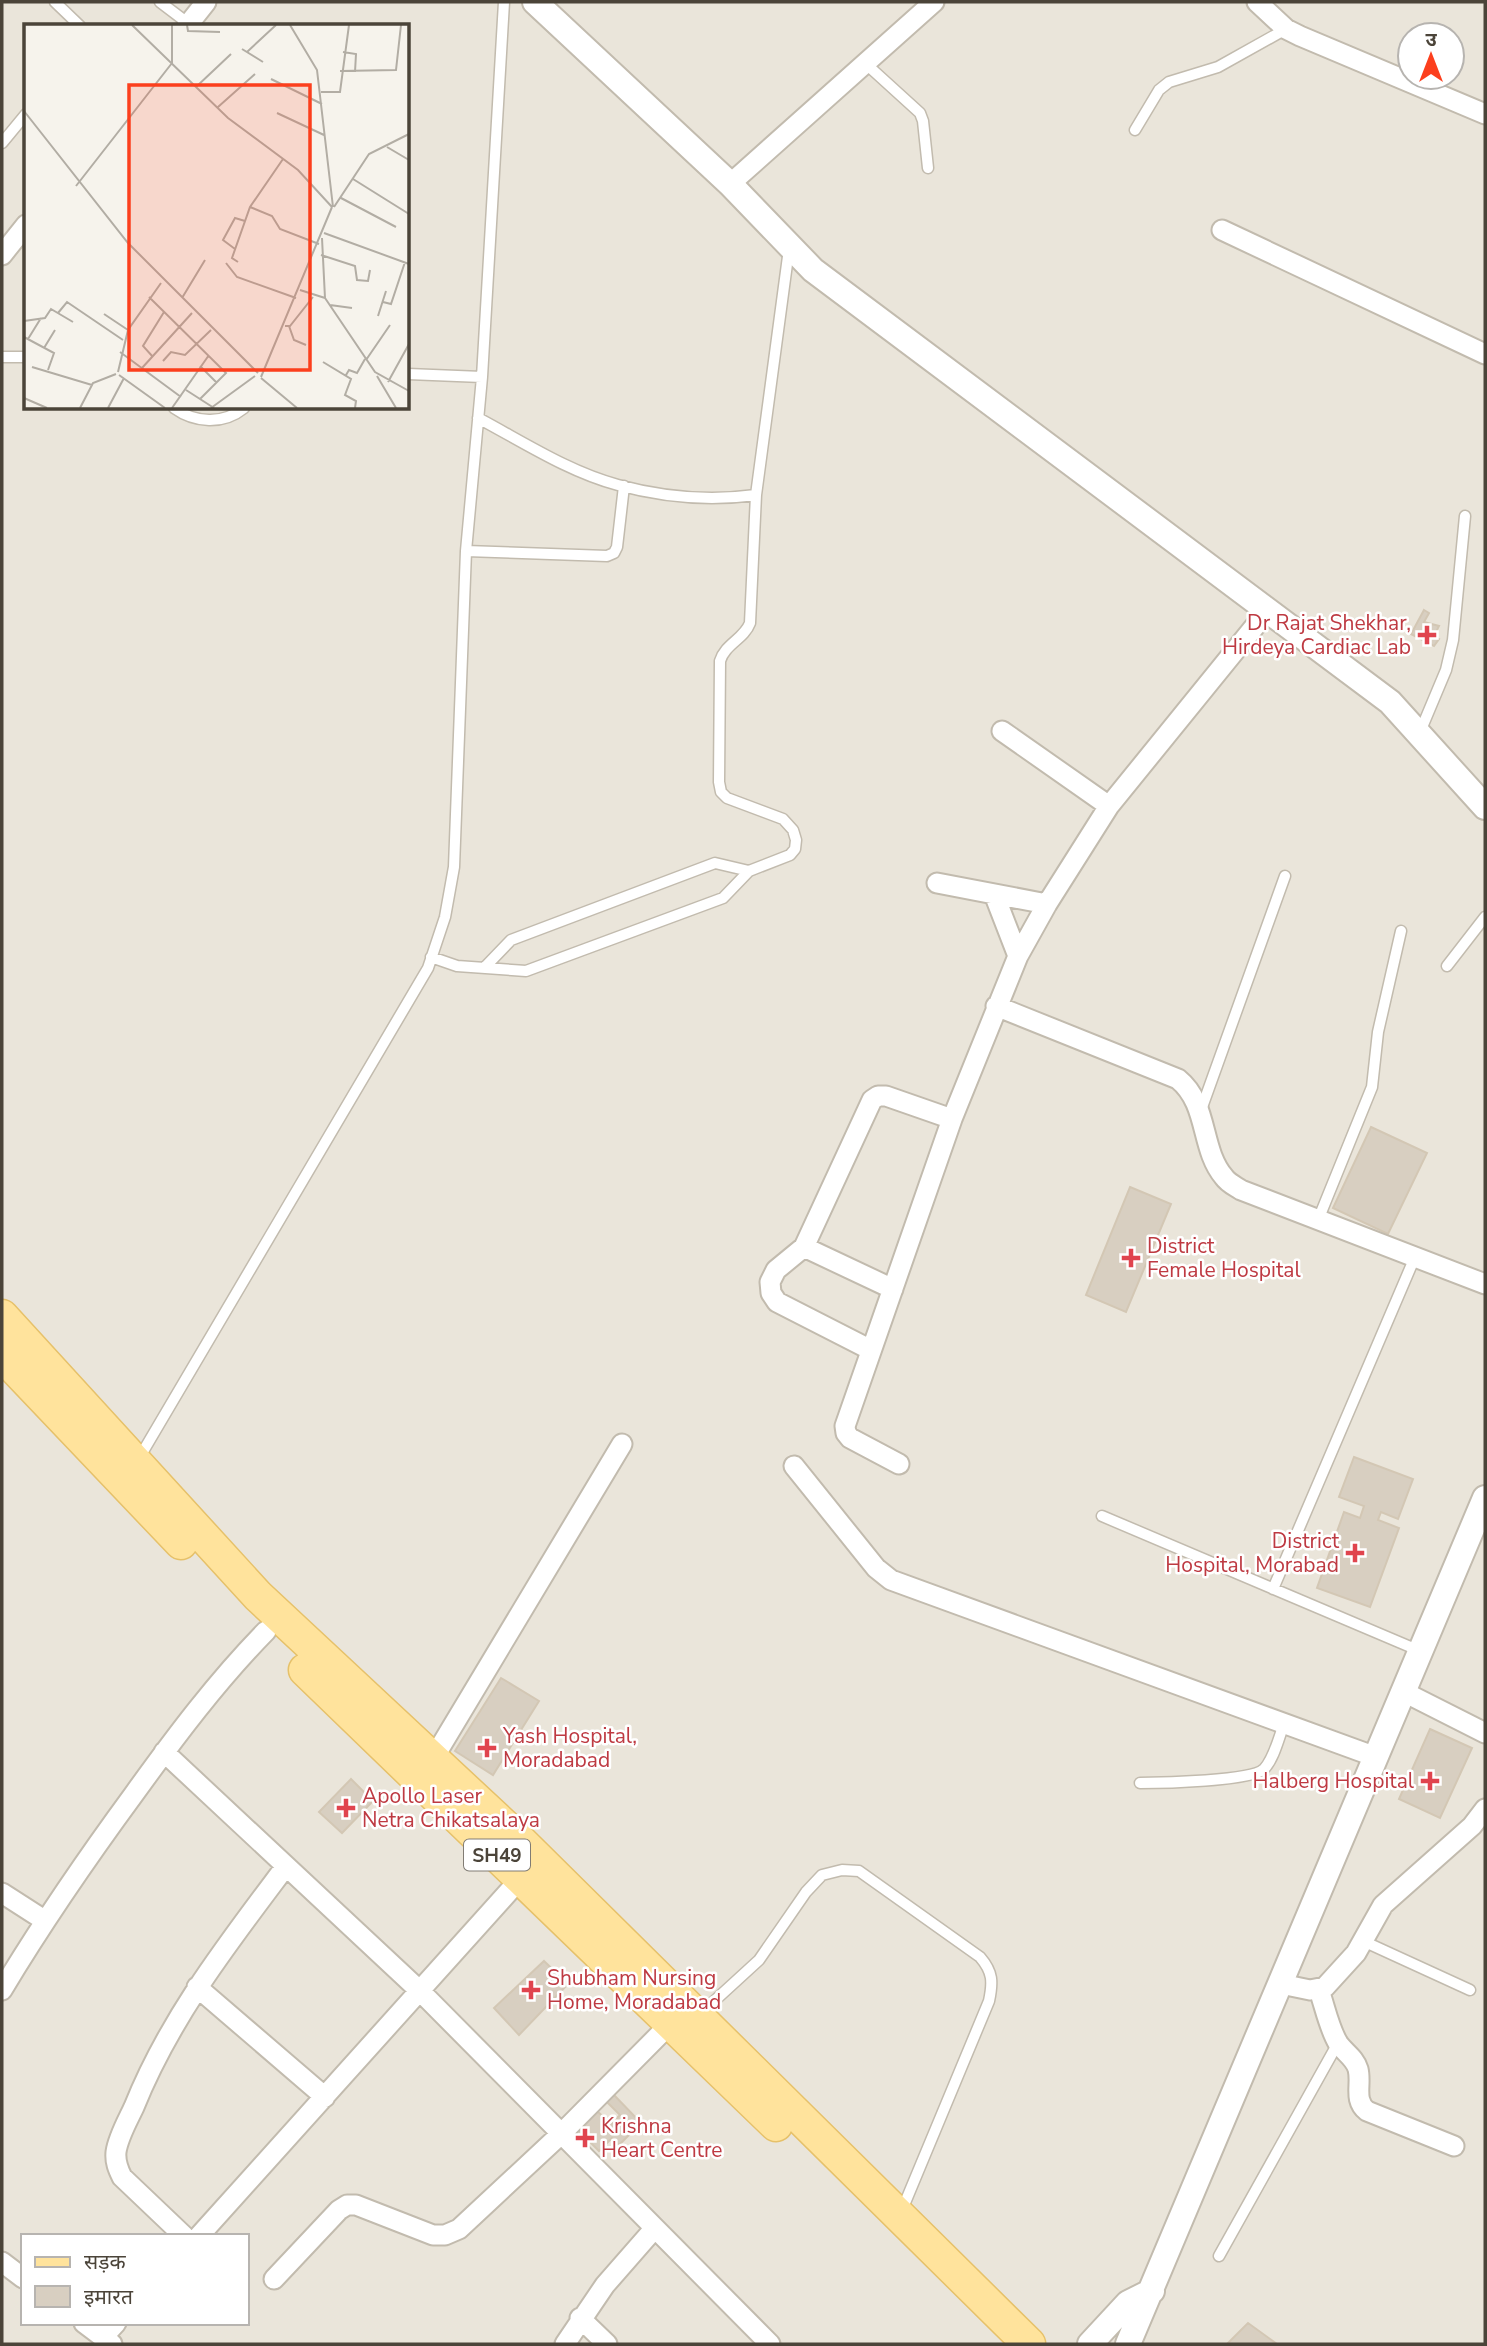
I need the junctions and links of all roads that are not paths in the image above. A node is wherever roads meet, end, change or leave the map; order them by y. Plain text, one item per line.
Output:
1 (55, 2) edge
2 (160, 2) edge
3 (206, 2) edge
4 (504, 2) edge
5 (934, 2) edge
6 (1256, 2) edge
7 (548, 6) edge
8 (78, 24) edge
9 (187, 24) edge
10 (189, 24) edge
11 (1286, 29) junction
12 (865, 64) junction
13 (1485, 114) edge
14 (24, 116) edge
15 (1135, 130) dead end
16 (2, 143) edge
17 (928, 168) dead end
18 (730, 184) junction
19 (24, 228) edge
20 (1222, 230) dead end
21 (789, 245) junction
22 (2, 255) edge
23 (1485, 354) edge
24 (2, 357) edge
25 (24, 357) edge
26 (410, 374) edge
27 (482, 377) junction
28 (177, 410) edge
29 (241, 410) edge
30 (478, 418) junction
31 (624, 486) junction
32 (756, 495) junction
33 (1465, 516) dead end
34 (466, 551) junction
35 (1268, 610) junction
36 (1002, 731) dead end
37 (1419, 733) junction
38 (1109, 806) junction
39 (1485, 807) edge
40 (750, 871) junction
41 (1285, 876) dead end
42 (937, 883) dead end
43 (993, 894) junction
44 (1047, 904) junction
45 (1485, 917) edge
46 (1401, 931) dead end
47 (1018, 956) junction
48 (431, 957) junction
49 (1447, 966) dead end
50 (485, 967) junction
51 (996, 1006) junction
52 (1200, 1113) junction
53 (952, 1119) junction
54 (1318, 1220) junction
55 (804, 1247) junction
56 (1415, 1257) junction
57 (1485, 1284) edge
58 (893, 1289) junction
59 (2, 1316) edge
60 (871, 1350) junction
61 (2, 1354) edge
62 (622, 1444) dead end
63 (136, 1463) junction
64 (899, 1464) dead end
65 (794, 1466) dead end
66 (1485, 1498) edge
67 (1102, 1516) dead end
68 (1273, 1589) junction
69 (266, 1632) junction
70 (1421, 1651) junction
71 (1404, 1692) junction
72 (1284, 1724) junction
73 (1485, 1733) edge
74 (164, 1752) junction
75 (1376, 1757) junction
76 (433, 1759) junction
77 (1140, 1783) dead end
78 (1485, 1809) edge
79 (286, 1866) junction
80 (521, 1878) junction
81 (2, 1893) edge
82 (44, 1920) junction
83 (1363, 1941) junction
84 (1281, 1984) junction
85 (197, 1987) junction
86 (2, 1990) edge
87 (1319, 1990) junction
88 (1470, 1990) dead end
89 (420, 1991) junction
90 (684, 2020) junction
91 (1338, 2042) junction
92 (325, 2097) junction
93 (561, 2134) junction
94 (1454, 2146) dead end
95 (899, 2216) junction
96 (654, 2229) junction
97 (182, 2234) edge
98 (201, 2234) edge
99 (1219, 2256) dead end
100 (2, 2262) edge
101 (21, 2276) edge
102 (274, 2279) dead end
103 (1152, 2291) junction
104 (580, 2318) junction
105 (88, 2325) edge
106 (110, 2335) edge
107 (565, 2344) edge
108 (607, 2344) edge
109 (770, 2344) edge
110 (1004, 2344) edge
111 (1029, 2344) edge
112 (1090, 2344) edge
113 (1128, 2344) edge

1 - 8 lane
2 - 9 lane
3 - 10 street
4 - 27 lane
5 - 12 street
6 - 11 street
7 - 18 street
11 - 13 street
11 - 15 lane
12 - 17 lane
12 - 18 street
14 - 16 lane
18 - 21 street
19 - 22 street
20 - 23 street
21 - 32 lane
21 - 35 street
24 - 25 lane
26 - 27 lane
27 - 30 lane
28 - 29 lane
30 - 31 lane
30 - 34 lane
31 - 32 lane
31 - 34 lane
32 - 40 lane
33 - 37 lane
34 - 48 lane
35 - 37 street
35 - 38 street
36 - 38 street
37 - 39 street
38 - 44 street
40 - 50 lane
40 - 50 lane
41 - 52 lane
42 - 43 street
43 - 44 street
43 - 47 street
44 - 47 street
45 - 49 lane
46 - 54 lane
47 - 51 street
48 - 50 lane
48 - 63 lane
51 - 52 street
51 - 53 street
52 - 54 street
53 - 55 street
53 - 58 street
54 - 56 street
55 - 58 street
55 - 60 street
56 - 57 street
56 - 68 lane
58 - 60 street
59 - 63 main road, SH49
60 - 64 street
61 - 69 main road, SH49
62 - 76 street
63 - 76 main road, SH49
65 - 72 street
66 - 70 street
67 - 68 lane
68 - 70 lane
69 - 74 street
69 - 80 main road, SH49
70 - 71 street
71 - 73 street
71 - 75 street
72 - 75 street
72 - 77 lane
74 - 79 street
74 - 82 street
75 - 84 street
76 - 90 main road, SH49
78 - 83 street
79 - 85 street
79 - 89 street
80 - 89 street
80 - 90 main road, SH49
81 - 82 street
82 - 86 street
83 - 87 street
83 - 88 lane
84 - 87 street
84 - 103 street
85 - 92 street
85 - 97 street
87 - 91 street
89 - 92 street
89 - 93 street
90 - 93 street
90 - 95 main road, SH49
90 - 95 lane
90 - 110 main road, SH49
91 - 94 street
91 - 99 lane
92 - 98 street
93 - 96 street
93 - 102 street
95 - 111 main road, SH49
96 - 104 street
96 - 109 street
100 - 101 street
103 - 112 street
103 - 113 street
104 - 107 street
104 - 108 street
105 - 106 street

